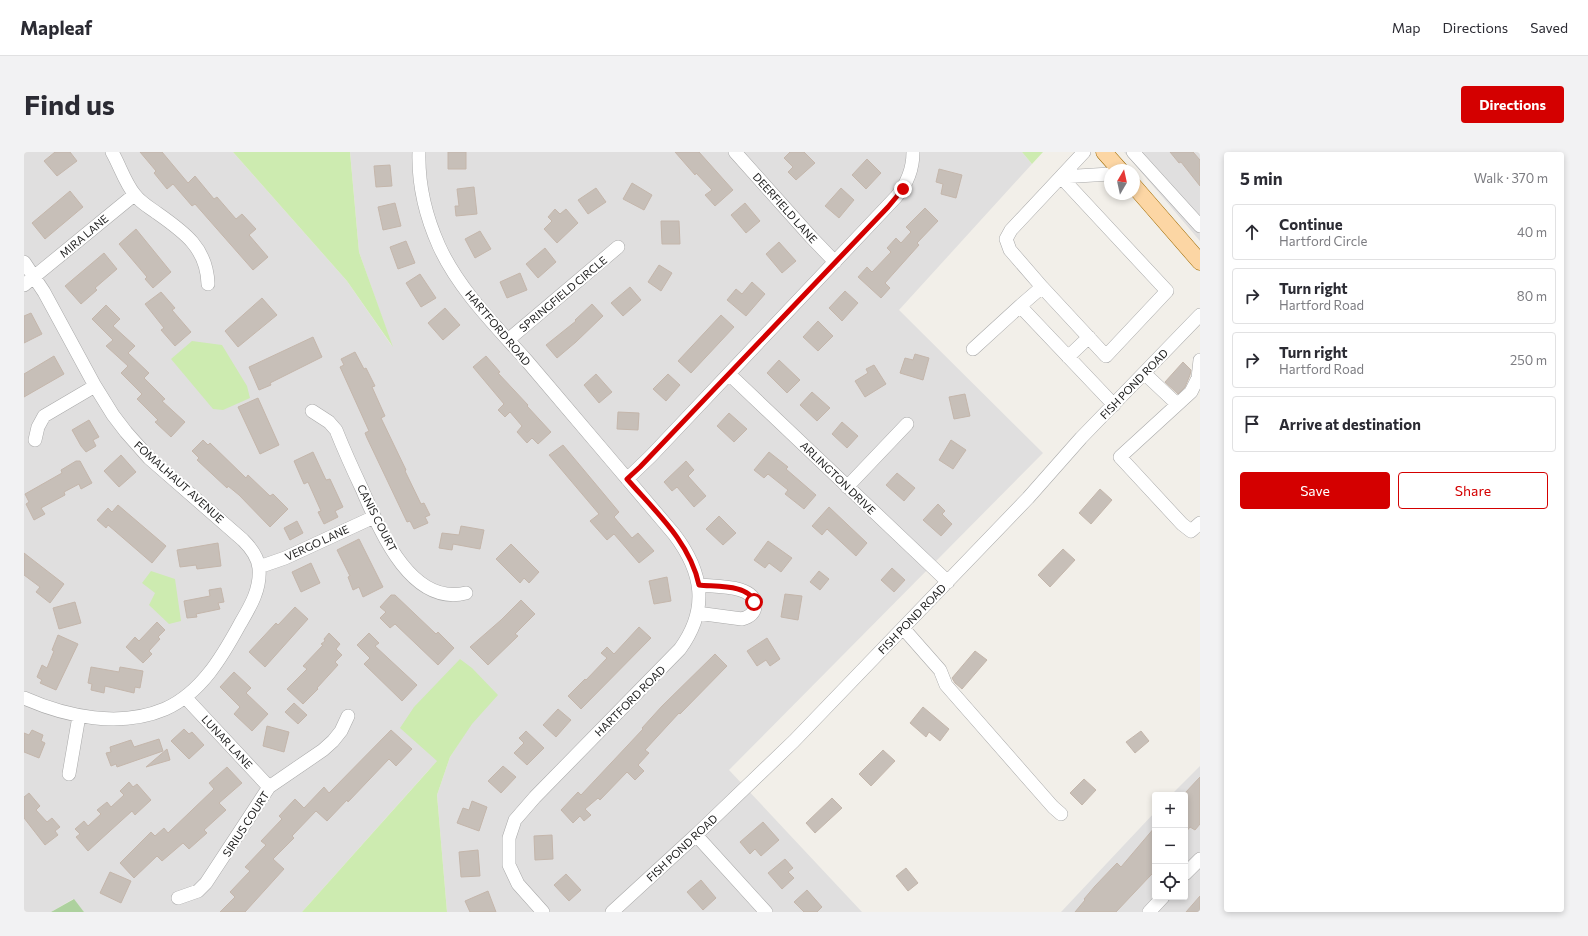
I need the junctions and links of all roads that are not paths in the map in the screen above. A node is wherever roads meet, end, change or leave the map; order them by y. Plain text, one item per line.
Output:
1 (112, 152) edge
2 (419, 152) edge
3 (735, 152) edge
4 (913, 152) edge
5 (1084, 152) edge
6 (1104, 152) edge
7 (1133, 152) edge
8 (1115, 164) edge
9 (1104, 174) edge
10 (1061, 177) junction
11 (1140, 193) edge
12 (134, 195) junction
13 (1200, 226) edge
14 (618, 247) dead end
15 (24, 262) edge
16 (835, 262) junction
17 (1200, 262) edge
18 (29, 281) edge
19 (208, 284) dead end
20 (1042, 287) junction
21 (1020, 306) junction
22 (1200, 315) edge
23 (1089, 337) junction
24 (508, 340) junction
25 (973, 349) dead end
26 (1068, 357) junction
27 (1200, 360) edge
28 (1144, 373) junction
29 (729, 374) junction
30 (95, 386) junction
31 (1177, 404) junction
32 (1114, 405) junction
33 (312, 411) dead end
34 (907, 424) dead end
35 (35, 440) dead end
36 (627, 479) junction
37 (847, 487) junction
38 (374, 517) junction
39 (1200, 523) edge
40 (259, 567) junction
41 (948, 582) junction
42 (699, 585) junction
43 (466, 593) dead end
44 (697, 613) junction
45 (903, 628) junction
46 (185, 697) junction
47 (24, 698) edge
48 (79, 716) junction
49 (348, 716) dead end
50 (69, 774) dead end
51 (269, 788) junction
52 (1061, 814) dead end
53 (696, 835) junction
54 (1200, 859) edge
55 (1188, 871) edge
56 (178, 898) dead end
57 (1160, 900) edge
58 (543, 912) edge
59 (612, 912) edge
60 (766, 912) edge
61 (1149, 912) edge

1 - 12 street
2 - 24 street, HARTFORD ROAD
3 - 16 street, DEERFIELD LANE
4 - 16 street
5 - 10 street
6 - 8 main road
7 - 13 street
9 - 10 street
10 - 20 street
10 - 23 street
11 - 17 main road
12 - 18 street, MIRA LANE
12 - 19 street
14 - 24 street, SPRINGFIELD CIRCLE
15 - 18 street, FOMALHAUT AVENUE
16 - 29 street
18 - 30 street, FOMALHAUT AVENUE
20 - 21 street
20 - 23 street
21 - 25 street
21 - 26 street
22 - 28 street, FISH POND ROAD
23 - 26 street
24 - 36 street, HARTFORD ROAD
26 - 32 street
27 - 31 street
28 - 31 street
28 - 32 street, FISH POND ROAD
29 - 36 street
29 - 37 street, ARLINGTON DRIVE
30 - 35 street
30 - 40 street, FOMALHAUT AVENUE
31 - 39 street
32 - 41 street, FISH POND ROAD
33 - 38 street, CANIS COURT
34 - 37 street
36 - 42 street, HARTFORD ROAD
37 - 41 street, ARLINGTON DRIVE
38 - 40 street, VERGO LANE
38 - 43 street, CANIS COURT
40 - 46 street
41 - 45 street, FISH POND ROAD
42 - 44 street, HARTFORD ROAD
42 - 44 street
44 - 58 street, HARTFORD ROAD
45 - 52 street
45 - 53 street, FISH POND ROAD
46 - 48 street
46 - 51 street, LUNAR LANE
47 - 48 street
48 - 50 street
49 - 51 street, SIRIUS COURT
51 - 56 street, SIRIUS COURT
53 - 59 street, FISH POND ROAD
53 - 60 street
54 - 55 street
57 - 61 street

